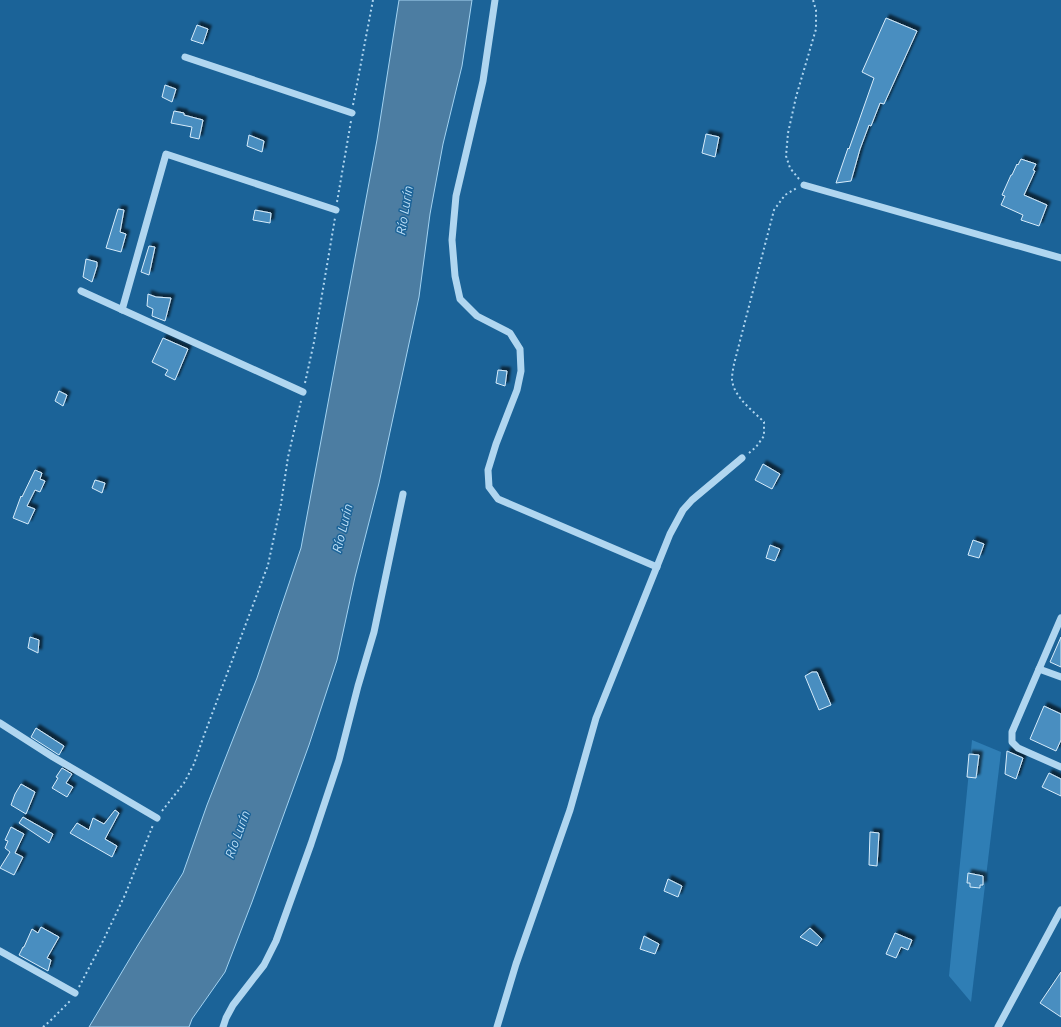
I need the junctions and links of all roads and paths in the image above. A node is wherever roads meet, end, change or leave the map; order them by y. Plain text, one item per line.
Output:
1 (373, 0) edge
2 (495, 0) edge
3 (813, 0) edge
4 (185, 57) dead end
5 (352, 113) junction
6 (804, 184) junction
7 (336, 210) junction
8 (1061, 258) edge
9 (80, 291) dead end
10 (122, 310) junction
11 (303, 392) junction
12 (742, 458) joint
13 (403, 494) dead end
14 (656, 567) junction
15 (1061, 618) edge
16 (1039, 669) junction
17 (1061, 677) edge
18 (0, 723) edge
19 (1061, 767) edge
20 (157, 818) junction
21 (1061, 910) edge
22 (0, 950) edge
23 (75, 993) junction
24 (43, 1027) edge
25 (223, 1027) edge
26 (497, 1027) edge
27 (998, 1027) edge

1 - 5 path
2 - 14 street
3 - 6 path
4 - 5 street
5 - 7 path
6 - 8 street
6 - 12 path
7 - 10 street
7 - 11 path
9 - 10 street
10 - 11 street
11 - 20 path
12 - 14 street
13 - 25 street
14 - 26 street
15 - 16 street
16 - 17 street
16 - 19 street
18 - 20 street
20 - 23 path
21 - 27 street
22 - 23 street
23 - 24 path

